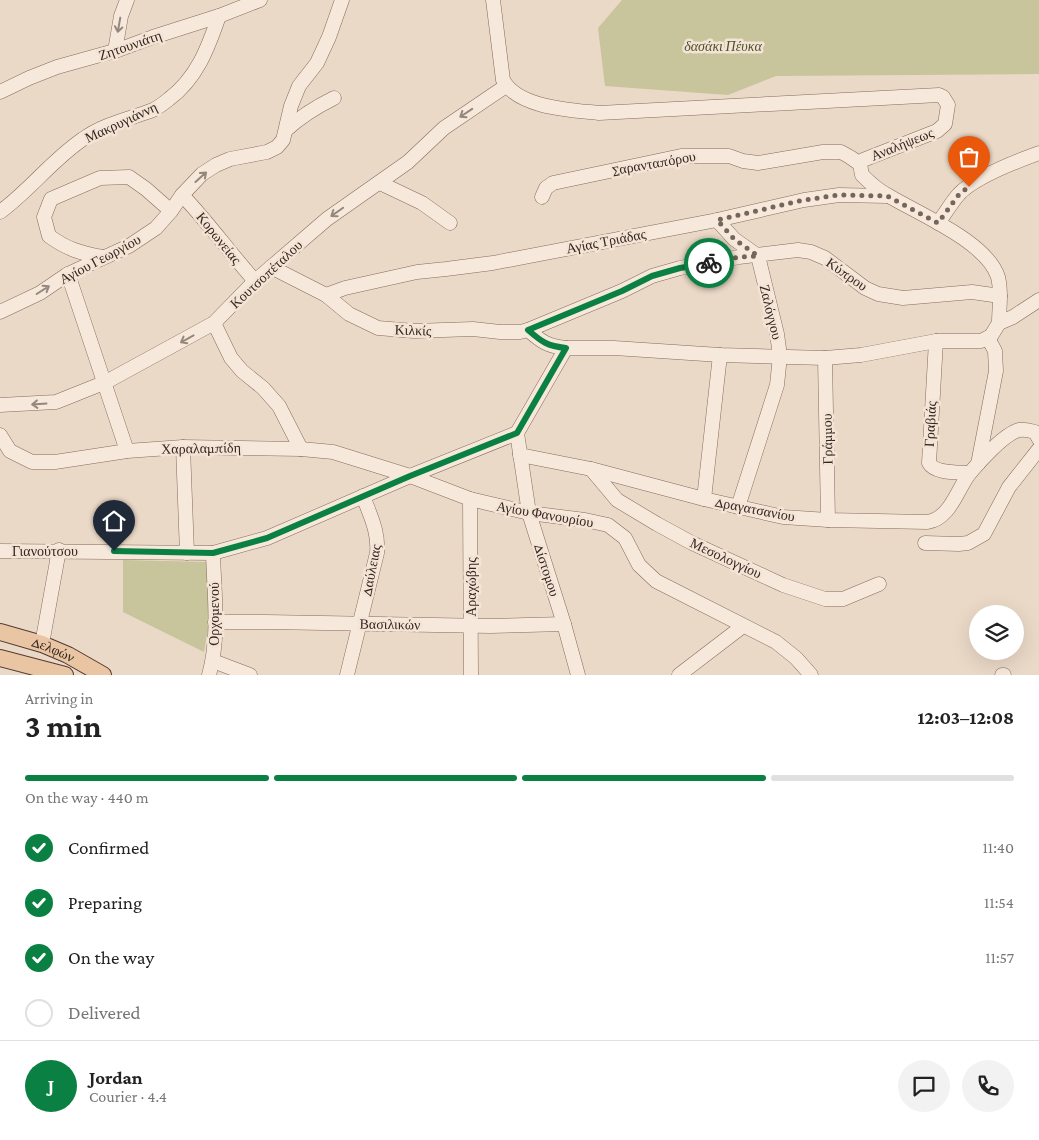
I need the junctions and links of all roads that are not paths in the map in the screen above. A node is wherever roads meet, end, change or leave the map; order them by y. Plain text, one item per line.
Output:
1 (127, 0) edge
2 (260, 0) edge
3 (342, 0) edge
4 (493, 0) edge
5 (219, 16) junction
6 (115, 51) junction
7 (506, 86) junction
8 (0, 92) edge
9 (334, 98) dead end
10 (286, 130) junction
11 (1039, 153) edge
12 (860, 164) junction
13 (380, 183) junction
14 (182, 195) junction
15 (887, 196) junction
16 (542, 197) dead end
17 (171, 211) junction
18 (0, 212) edge
19 (717, 220) junction
20 (450, 223) dead end
21 (938, 223) junction
22 (758, 256) junction
23 (102, 257) junction
24 (271, 267) junction
25 (68, 274) junction
26 (255, 281) junction
27 (326, 295) junction
28 (1000, 296) junction
29 (1039, 300) edge
30 (0, 312) edge
31 (214, 323) junction
32 (999, 323) junction
33 (528, 330) junction
34 (988, 338) junction
35 (936, 341) junction
36 (566, 348) junction
37 (720, 355) junction
38 (780, 356) junction
39 (825, 358) junction
40 (106, 382) junction
41 (0, 405) edge
42 (517, 433) junction
43 (0, 435) edge
44 (1039, 439) edge
45 (183, 447) junction
46 (301, 449) junction
47 (1039, 449) edge
48 (128, 451) junction
49 (520, 455) junction
50 (590, 469) junction
51 (974, 469) junction
52 (410, 476) junction
53 (363, 496) junction
54 (470, 499) junction
55 (704, 499) junction
56 (738, 507) junction
57 (530, 513) junction
58 (828, 520) junction
59 (925, 543) dead end
60 (59, 550) junction
61 (0, 551) edge
62 (187, 553) junction
63 (213, 553) junction
64 (879, 584) dead end
65 (215, 622) junction
66 (360, 623) junction
67 (564, 624) junction
68 (471, 626) junction
69 (743, 626) junction
70 (0, 632) edge
71 (42, 644) junction
72 (2, 659) edge
73 (213, 661) junction
74 (35, 671) edge
75 (65, 675) edge
76 (103, 675) edge
77 (209, 675) edge
78 (250, 675) edge
79 (347, 675) edge
80 (471, 675) edge
81 (578, 675) edge
82 (679, 675) edge
83 (811, 675) edge

1 -> 6 street
2 - 5 street, Ζητουνιάτη
3 - 10 street
4 - 7 street
5 - 6 street, Ζητουνιάτη
5 - 18 street, Μακρυγιάννη
6 - 8 street, Ζητουνιάτη
7 - 12 street, Αναλήψεως
7 -> 13 street, Κουτσοπέταλου
9 - 10 street, Αγίου Γεωργίου
14 -> 10 street, Αγίου Γεωργίου
11 - 21 street
12 - 15 street, Αναλήψεως
12 - 16 street, Σαρανταπόρου
13 - 20 street
13 -> 24 street, Κουτσοπέταλου
14 - 17 street, Αγίου Γεωργίου
14 - 26 street, Κορωνείας
15 - 19 street, Αγίας Τριάδας
15 - 21 street, Αναλήψεως
17 - 23 street, Αγίου Γεωργίου
17 - 23 street
19 - 22 street
19 - 27 street, Αγίας Τριάδας
21 - 28 street, Αναλήψεως
22 - 28 street, Κύπρου
22 - 33 street, Κύπρου
22 - 38 street, Ζαλόγγου
23 - 25 street, Αγίου Γεωργίου
24 - 26 street, Κουτσοπέταλου
24 - 27 street, Κιλκίς
30 -> 25 street, Αγίου Γεωργίου
25 - 40 street
26 - 31 street, Κουτσοπέταλου
27 - 33 street, Κιλκίς
28 - 32 street, Αναλήψεως
29 - 32 street
31 -> 40 street, Κουτσοπέταλου
31 - 46 street
32 - 34 street
33 - 36 street
34 - 35 street
34 - 51 street
35 - 39 street
35 - 51 street, Γραβιάς
36 - 37 street
36 - 42 street
37 - 38 street
37 - 55 street
38 - 39 street
38 - 56 street, Ζαλόγγου
39 - 58 street, Γράμμου
40 -> 41 street, Κουτσοπέταλου
40 - 48 street
42 - 49 street, Δίστομου
42 - 52 street, Γιανούτσου
43 - 48 street, Χαραλαμπίδη
44 - 51 street
45 - 46 street, Χαραλαμπίδη
45 - 48 street, Χαραλαμπίδη
45 - 62 street
46 - 52 street, Χαραλαμπίδη
47 - 59 street
49 - 50 street, Δραγατσανίου
49 - 57 street, Δίστομου
50 - 55 street, Δραγατσανίου
50 - 64 street, Μεσολογγίου
51 - 58 street, Δραγατσανίου
52 - 53 street, Γιανούτσου
52 - 54 street, Αγίου Φανουρίου
53 - 63 street, Γιανούτσου
53 - 66 street, Δαύλειας
54 - 57 street, Αγίου Φανουρίου
54 - 68 street, Αραχώβης
55 - 56 street, Δραγατσανίου
56 - 58 street, Δραγατσανίου
57 - 67 street, Δίστομου
57 - 69 street, Αγίου Φανουρίου
60 - 61 street, Γιανούτσου
60 - 62 street, Γιανούτσου
60 - 71 street
62 - 63 street, Γιανούτσου
63 - 65 street, Ορχομενού
65 - 66 street, Βασιλικών
65 - 73 street, Ορχομενού
66 - 68 street, Βασιλικών
66 - 79 street, Δαύλειας
67 - 68 street, Βασιλικών
67 - 81 street, Δίστομου
68 - 80 street, Αραχώβης
69 - 82 street
69 - 83 street, Αγίου Φανουρίου
70 - 71 main road, Δελφών
71 - 76 main road, Δελφών
72 - 74 main road
73 - 77 street, Ορχομενού
73 - 78 street
74 - 75 main road

